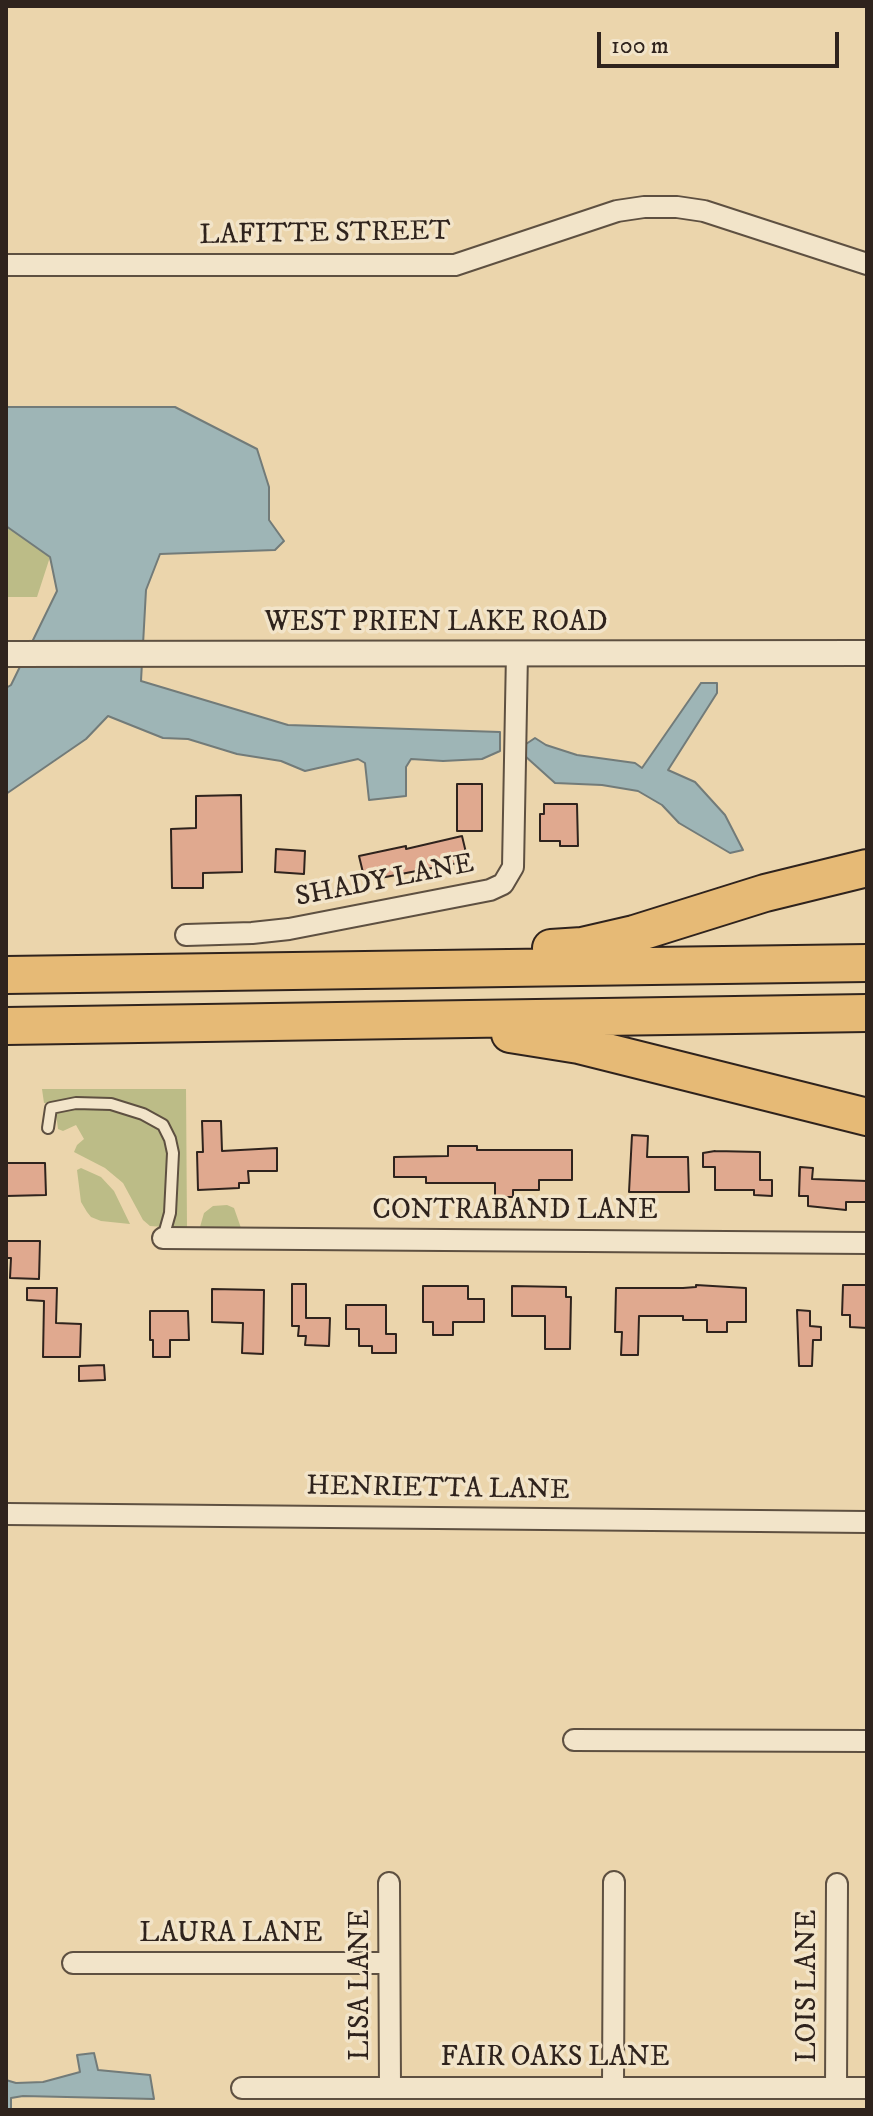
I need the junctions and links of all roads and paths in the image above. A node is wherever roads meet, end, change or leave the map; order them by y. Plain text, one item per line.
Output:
1 (867, 264) edge
2 (6, 265) edge
3 (517, 653) junction
4 (867, 653) edge
5 (6, 654) edge
6 (867, 868) edge
7 (186, 935) dead end
8 (867, 963) edge
9 (325, 972) junction
10 (6, 975) edge
11 (867, 1013) edge
12 (385, 1019) junction
13 (6, 1026) edge
14 (867, 1117) edge
15 (48, 1128) dead end
16 (163, 1238) joint
17 (867, 1243) edge
18 (7, 1514) edge
19 (867, 1522) edge
20 (574, 1740) dead end
21 (867, 1741) edge
22 (614, 1882) dead end
23 (389, 1883) dead end
24 (837, 1884) dead end
25 (73, 1963) dead end
26 (389, 1963) junction
27 (613, 2086) junction
28 (390, 2087) junction
29 (242, 2088) dead end
30 (836, 2088) junction
31 (867, 2088) edge

1 - 2 street, LAFITTE STREET
3 - 4 street, WEST PRIEN LAKE ROAD
3 - 5 street, WEST PRIEN LAKE ROAD
3 - 7 street, SHADY LANE
6 - 9 highway
8 - 9 highway
9 - 10 highway
11 - 12 highway
12 - 13 highway
12 - 14 highway
15 - 16 lane
16 - 17 street, CONTRABAND LANE
18 - 19 street, HENRIETTA LANE
20 - 21 street
22 - 27 street
23 - 26 street, LISA LANE
24 - 30 street, LOIS LANE
25 - 26 street, LAURA LANE
26 - 28 street, LISA LANE
27 - 28 street, FAIR OAKS LANE
27 - 30 street, FAIR OAKS LANE
28 - 29 street, FAIR OAKS LANE
30 - 31 street, FAIR OAKS LANE

